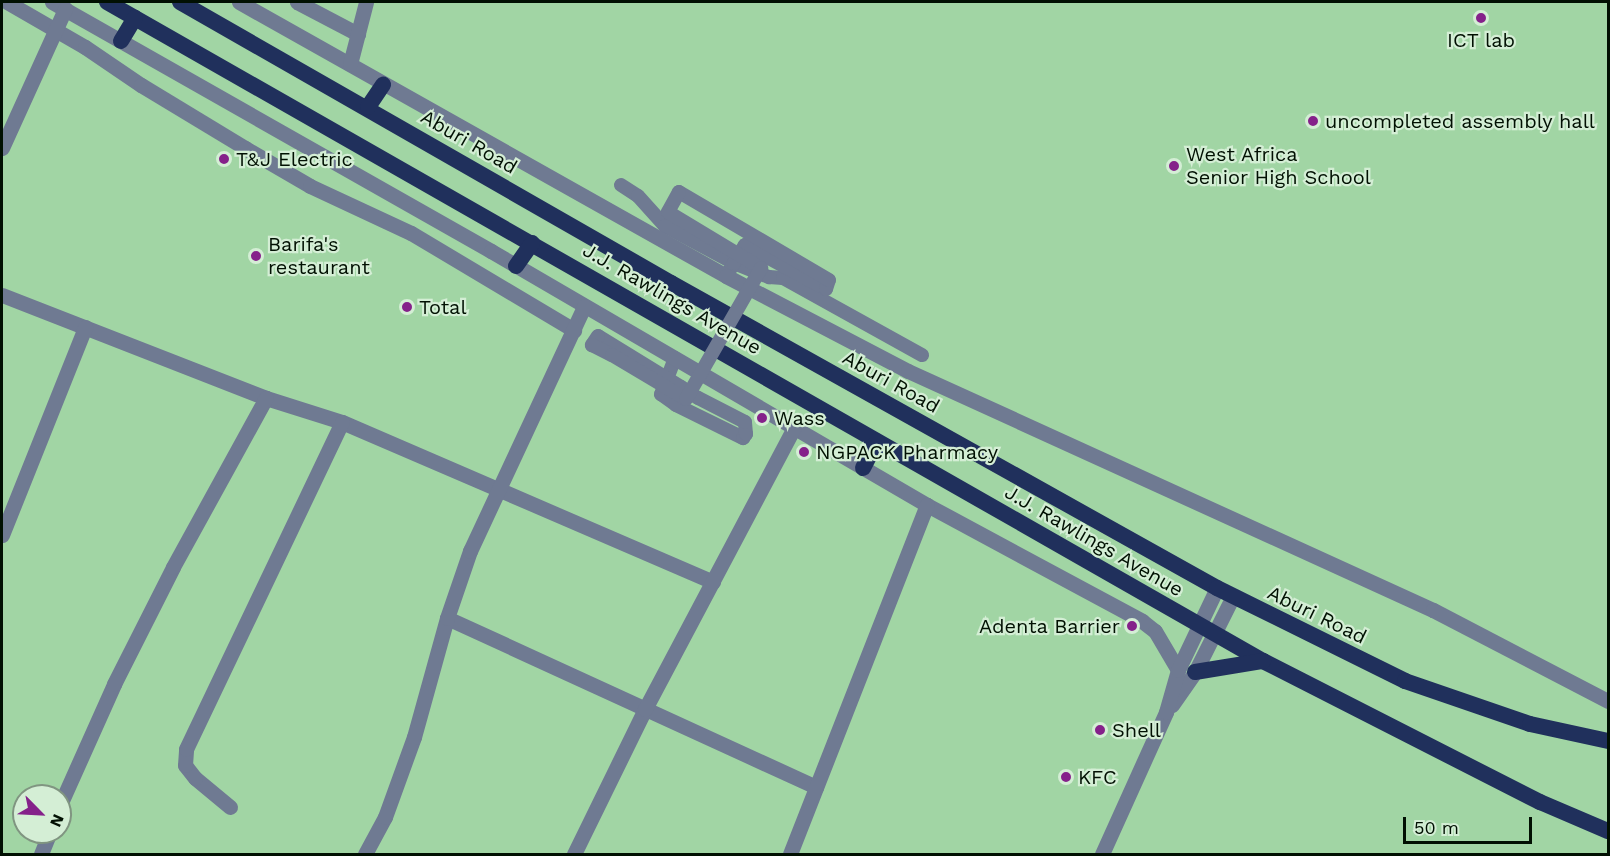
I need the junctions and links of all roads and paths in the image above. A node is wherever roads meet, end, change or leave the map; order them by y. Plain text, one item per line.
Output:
1 (7, 2) edge
2 (107, 2) edge
3 (180, 2) edge
4 (239, 2) edge
5 (297, 2) edge
6 (366, 2) edge
7 (58, 5) edge
8 (135, 18) junction
9 (55, 31) junction
10 (358, 34) junction
11 (121, 41) junction
12 (350, 64) junction
13 (383, 85) junction
14 (368, 107) junction
15 (2, 148) edge
16 (621, 185) dead end
17 (532, 243) junction
18 (516, 266) junction
19 (730, 270) junction
20 (2, 295) edge
21 (584, 306) junction
22 (85, 327) junction
23 (574, 330) junction
24 (922, 355) dead end
25 (675, 358) junction
26 (266, 398) junction
27 (342, 422) junction
28 (794, 428) junction
29 (877, 441) junction
30 (863, 468) junction
31 (500, 489) junction
32 (927, 505) junction
33 (2, 535) edge
34 (713, 582) junction
35 (1217, 588) junction
36 (1233, 596) junction
37 (447, 618) junction
38 (1199, 625) junction
39 (1215, 634) junction
40 (1263, 661) junction
41 (1178, 670) junction
42 (1195, 672) junction
43 (1608, 701) edge
44 (645, 709) junction
45 (1166, 712) junction
46 (1608, 741) edge
47 (69, 784) edge
48 (816, 787) junction
49 (230, 807) dead end
50 (1608, 831) edge
51 (365, 855) edge
52 (574, 855) edge
53 (790, 855) edge
54 (1102, 855) edge

1 - 9 street
2 - 8 highway, J.J. Rawlings Avenue
3 - 14 highway, Aburi Road
4 - 12 street
5 - 10 street
6 - 10 street
7 - 9 street
7 - 11 street
8 - 11 highway
8 - 17 highway, J.J. Rawlings Avenue
9 - 15 street
9 - 23 street
10 - 12 street
11 - 18 street
12 - 13 street
13 - 14 highway
13 - 19 street
14 - 35 highway, Aburi Road
16 - 19 street
17 - 18 highway
17 - 29 highway, J.J. Rawlings Avenue
18 - 21 street
19 - 24 street
19 - 25 street, bridge
19 - 43 street
20 - 22 street
21 - 23 street
21 - 25 street
22 - 26 street
22 - 33 street
23 - 31 street
25 - 28 street
26 - 27 street
26 - 47 street
27 - 31 street
27 - 49 street
28 - 30 street
28 - 34 street
29 - 30 highway
29 - 38 highway, J.J. Rawlings Avenue
30 - 32 street
31 - 34 street
31 - 37 street
32 - 41 street
32 - 48 street
34 - 44 street
35 - 36 highway, Aburi Road
35 - 38 street
36 - 39 street
36 - 46 highway, Aburi Road
37 - 44 street
37 - 51 street
38 - 39 highway, J.J. Rawlings Avenue
38 - 41 street
39 - 40 highway, J.J. Rawlings Avenue
39 - 42 street
40 - 42 highway
40 - 50 highway, J.J. Rawlings Avenue
41 - 45 street
42 - 45 street
44 - 48 street
44 - 52 street
45 - 54 street
48 - 53 street

